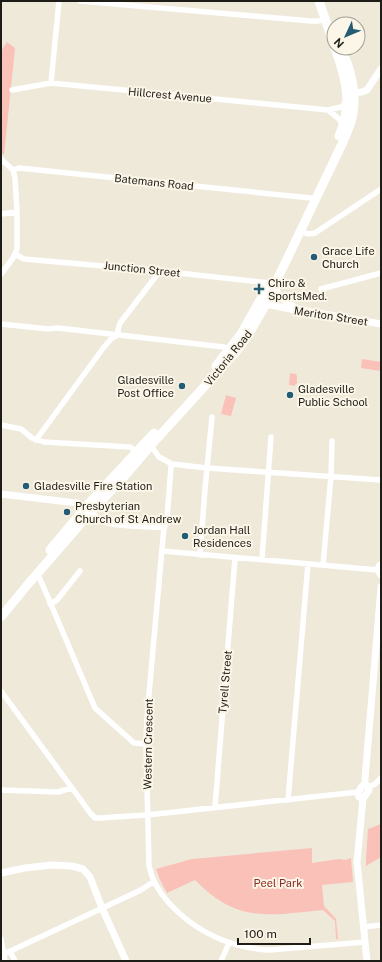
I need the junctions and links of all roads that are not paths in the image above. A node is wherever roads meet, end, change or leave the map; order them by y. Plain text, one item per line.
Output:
1 (59, 1) edge
2 (80, 1) edge
3 (319, 1) edge
4 (325, 1) edge
5 (330, 16) edge
6 (325, 19) junction
7 (326, 22) edge
8 (337, 56) edge
9 (344, 56) edge
10 (381, 69) edge
11 (51, 83) junction
12 (12, 90) dead end
13 (349, 96) junction
14 (328, 110) junction
15 (343, 126) junction
16 (1, 159) edge
17 (13, 170) junction
18 (381, 189) edge
19 (310, 198) junction
20 (18, 212) junction
21 (1, 214) edge
22 (300, 231) junction
23 (15, 254) junction
24 (160, 271) junction
25 (381, 273) edge
26 (1, 274) edge
27 (273, 282) junction
28 (321, 289) dead end
29 (265, 300) junction
30 (301, 310) junction
31 (1, 324) edge
32 (381, 324) edge
33 (118, 335) junction
34 (232, 351) junction
35 (212, 417) dead end
36 (1, 425) edge
37 (272, 437) dead end
38 (36, 440) junction
39 (332, 441) dead end
40 (150, 446) junction
41 (136, 452) junction
42 (172, 464) junction
43 (207, 468) junction
44 (269, 472) junction
45 (331, 476) junction
46 (381, 480) edge
47 (1, 494) edge
48 (87, 510) junction
49 (164, 527) junction
50 (162, 551) junction
51 (200, 555) junction
52 (235, 558) junction
53 (262, 559) junction
54 (308, 564) junction
55 (323, 565) junction
56 (380, 570) edge
57 (80, 571) dead end
58 (36, 574) junction
59 (381, 587) edge
60 (50, 604) junction
61 (1, 609) edge
62 (1, 617) edge
63 (1, 691) edge
64 (146, 744) junction
65 (381, 778) edge
66 (367, 786) junction
67 (71, 788) junction
68 (1, 790) edge
69 (360, 795) junction
70 (288, 800) junction
71 (215, 807) junction
72 (147, 815) junction
73 (1, 873) edge
74 (153, 882) junction
75 (102, 908) junction
76 (381, 925) edge
77 (364, 927) junction
78 (1, 939) edge
79 (365, 942) junction
80 (229, 943) junction
81 (7, 953) junction
82 (5, 961) edge
83 (15, 961) edge
84 (126, 961) edge
85 (221, 961) edge
86 (367, 961) edge

1 - 11 street
2 - 6 street
3 - 6 highway, Victoria Road
4 - 5 highway
6 - 7 highway, Victoria Road
8 - 13 highway, Victoria Road
9 - 13 highway, Victoria Road
10 - 13 street
11 - 12 street, Hillcrest Avenue
11 - 14 street, Hillcrest Avenue
13 - 14 street
13 - 15 highway, Victoria Road
13 - 22 highway, Victoria Road
14 - 15 street
15 - 19 highway, Victoria Road
16 - 17 street
17 - 19 street, Batemans Road
17 - 20 street
18 - 22 street
19 - 27 highway, Victoria Road
20 - 21 street
20 - 23 street
22 - 27 highway, Victoria Road
23 - 24 street, Junction Street
23 - 26 street
24 - 27 street, Junction Street
24 - 33 street
25 - 28 street
27 - 29 highway, Victoria Road
27 - 30 street
29 - 30 street, Meriton Street
29 - 34 highway, Victoria Road
30 - 32 street, Meriton Street
31 - 33 street
33 - 34 street
33 - 38 street
34 - 40 highway, Victoria Road
34 - 41 highway, Victoria Road
35 - 43 street
36 - 38 street
37 - 44 street
38 - 41 street
39 - 45 street
40 - 42 street
40 - 48 highway, Victoria Road
41 - 48 highway, Victoria Road
42 - 43 street
42 - 49 street, Western Crescent
43 - 44 street
43 - 51 street
44 - 45 street
44 - 53 street
45 - 46 street
45 - 55 street
47 - 48 street
48 - 49 street
48 - 58 highway, Victoria Road
48 - 61 highway, Victoria Road
49 - 50 street, Western Crescent
50 - 51 street
50 - 64 street, Western Crescent
51 - 52 street
52 - 53 street
52 - 71 street, Tyrell Street
53 - 54 street
54 - 55 street
54 - 70 street
55 - 56 street
57 - 60 street
58 - 60 street
58 - 62 highway, Victoria Road
59 - 66 street
60 - 64 street
63 - 67 street
64 - 72 street, Western Crescent
65 - 66 street
66 - 69 street
67 - 68 street
67 - 72 street
69 - 70 street
69 - 77 street
70 - 71 street
71 - 72 street
72 - 74 street, Western Crescent
73 - 75 street
74 - 75 street
74 - 80 street
75 - 81 street
75 - 84 street
76 - 77 street
77 - 79 street
78 - 81 street
79 - 80 street
79 - 86 street
80 - 85 street
81 - 82 street
81 - 83 street

